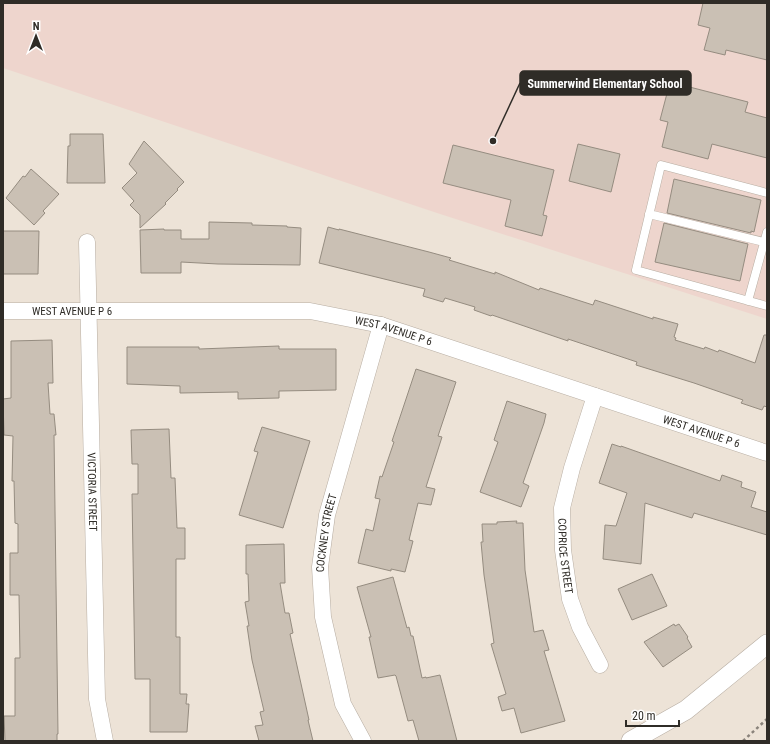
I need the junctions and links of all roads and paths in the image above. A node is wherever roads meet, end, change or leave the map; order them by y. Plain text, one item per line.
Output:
1 (767, 193) edge
2 (649, 214) junction
3 (767, 232) edge
4 (87, 242) dead end
5 (764, 242) junction
6 (748, 301) junction
7 (767, 306) edge
8 (3, 311) edge
9 (88, 311) junction
10 (381, 325) junction
11 (595, 396) junction
12 (767, 453) edge
13 (767, 644) edge
14 (600, 665) dead end
15 (767, 720) edge
16 (105, 741) edge
17 (363, 741) edge
18 (631, 741) edge
19 (743, 741) edge

1 - 2 lane
2 - 5 lane
2 - 6 lane
3 - 5 lane
4 - 9 street, VICTORIA STREET
5 - 6 lane
6 - 7 lane
8 - 9 street, WEST AVENUE P 6
9 - 10 street, WEST AVENUE P 6
9 - 16 street, VICTORIA STREET
10 - 11 street, WEST AVENUE P 6
10 - 17 street, COCKNEY STREET
11 - 12 street, WEST AVENUE P 6
11 - 14 street, COPRICE STREET
13 - 18 street
15 - 19 path

